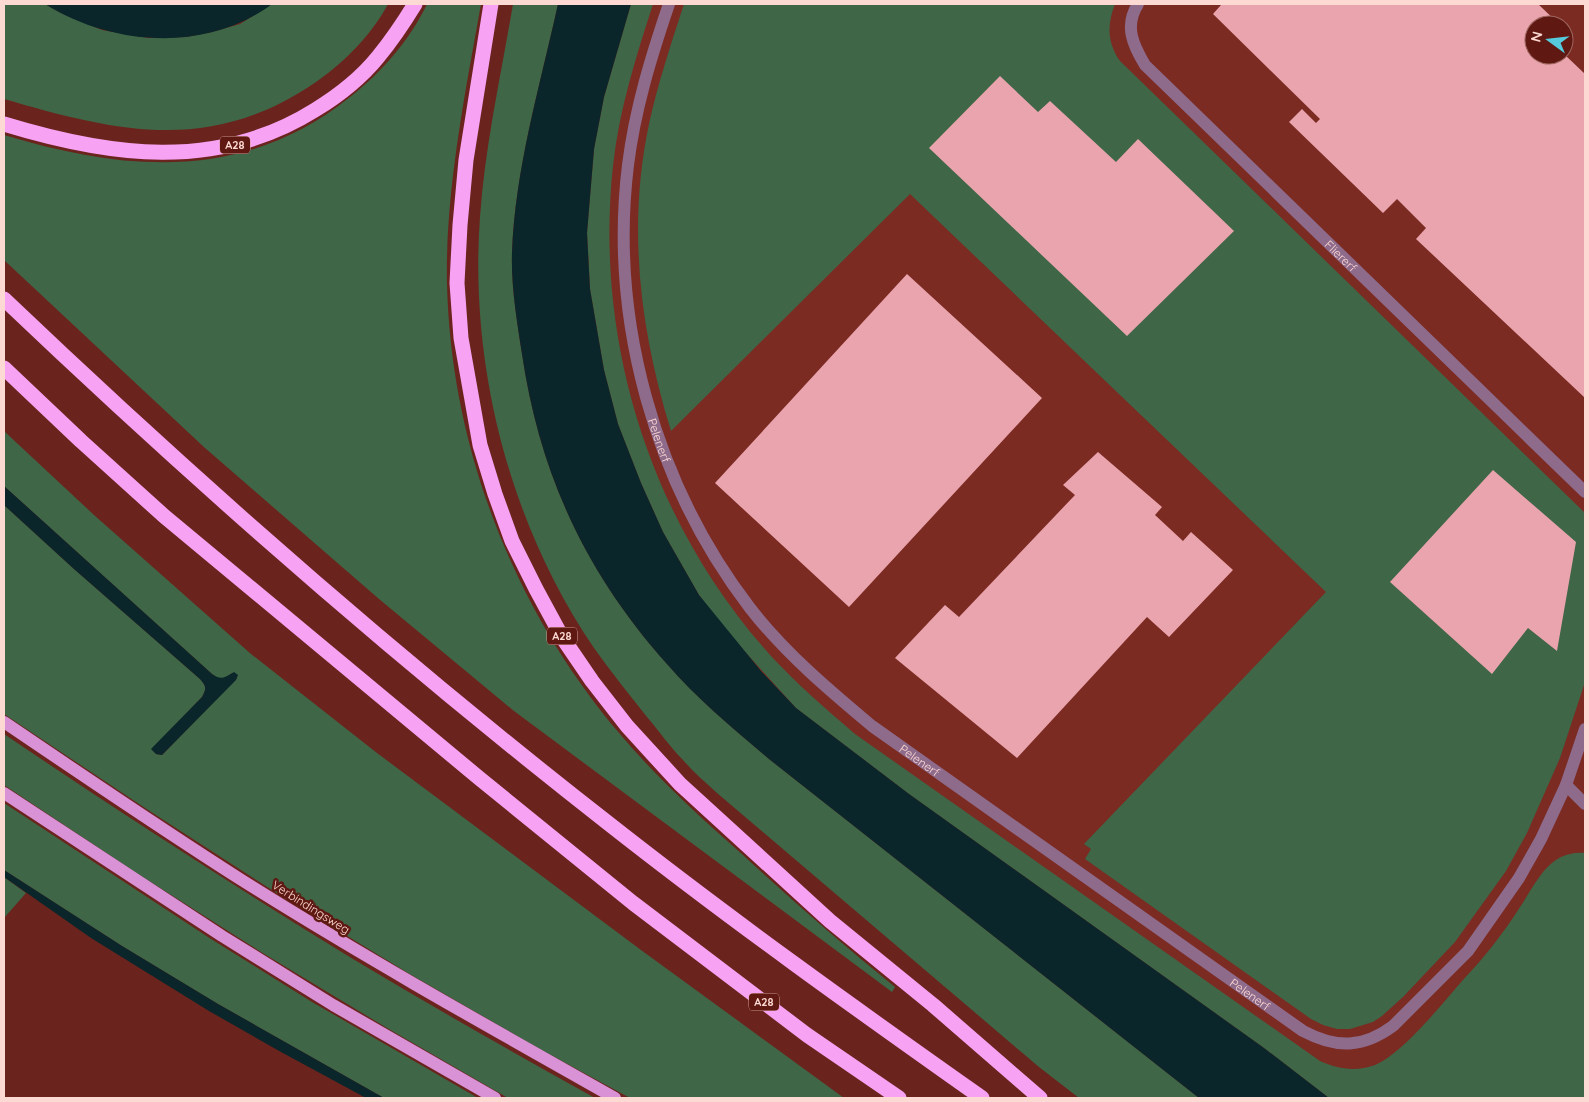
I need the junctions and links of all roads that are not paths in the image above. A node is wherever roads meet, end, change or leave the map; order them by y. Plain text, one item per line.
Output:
1 (415, 4) edge
2 (491, 4) edge
3 (669, 4) edge
4 (1138, 4) edge
5 (4, 124) edge
6 (4, 299) edge
7 (4, 368) edge
8 (1585, 492) edge
9 (4, 722) edge
10 (1585, 729) edge
11 (1566, 785) junction
12 (4, 793) edge
13 (1585, 804) edge
14 (495, 1098) edge
15 (615, 1098) edge
16 (899, 1098) edge
17 (982, 1098) edge
18 (1040, 1098) edge

1 - 5 highway, A28
2 - 18 highway, A28
3 - 11 street, Pelenerf
4 - 8 street, Fliererf
6 - 17 highway
7 - 16 highway, A28
9 - 15 main road, Verbindingsweg
10 - 11 street, Pelenerf
11 - 13 street
12 - 14 main road

